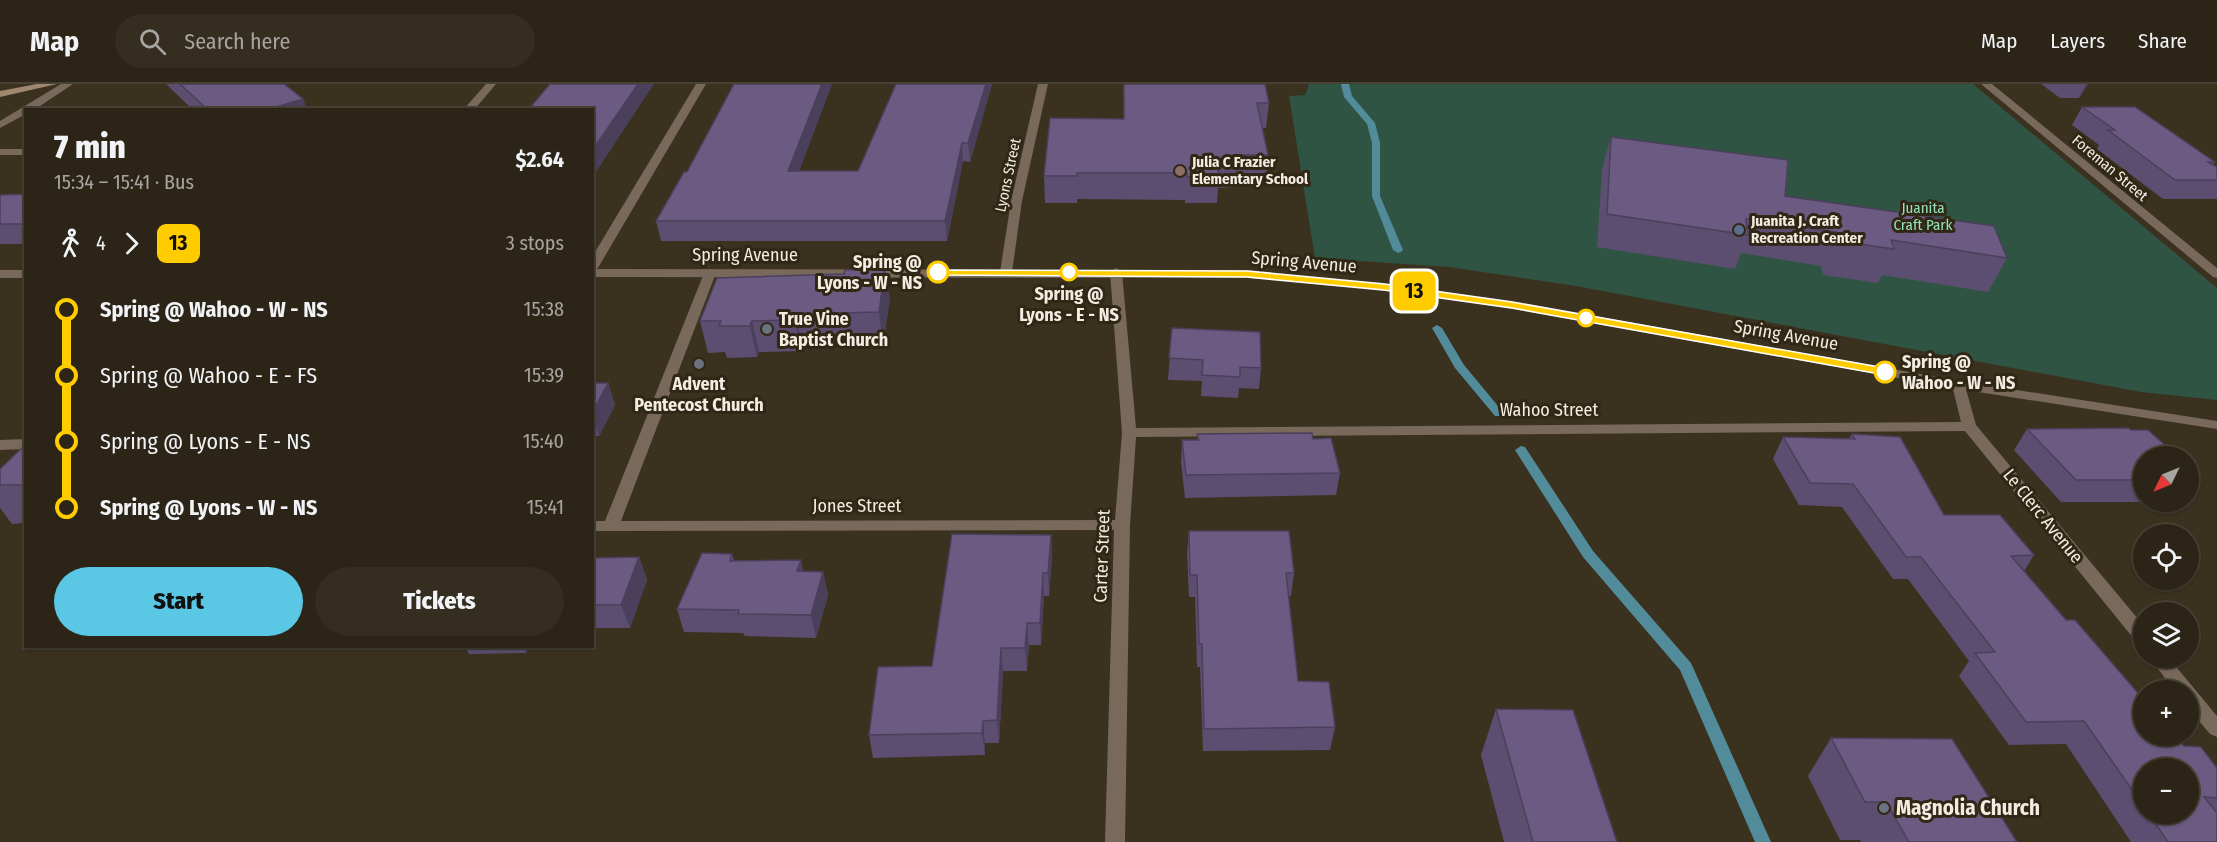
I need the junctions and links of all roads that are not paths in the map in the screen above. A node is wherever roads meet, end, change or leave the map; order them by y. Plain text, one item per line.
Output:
1 (52, 84) edge
2 (68, 84) edge
3 (491, 84) edge
4 (702, 84) edge
5 (1043, 84) edge
6 (1986, 84) edge
7 (0, 93) edge
8 (29, 108) edge
9 (470, 108) edge
10 (24, 111) edge
11 (0, 125) edge
12 (0, 152) edge
13 (24, 152) edge
14 (594, 265) edge
15 (1006, 272) junction
16 (1116, 272) junction
17 (594, 273) edge
18 (710, 273) junction
19 (0, 274) edge
20 (24, 274) edge
21 (2217, 274) edge
22 (1959, 385) junction
23 (2217, 425) edge
24 (1969, 426) junction
25 (1129, 433) junction
26 (24, 444) edge
27 (0, 445) edge
28 (610, 525) junction
29 (1122, 525) junction
30 (594, 526) edge
31 (2133, 626) edge
32 (2167, 668) edge
33 (2177, 680) edge
34 (2199, 707) edge
35 (2217, 729) edge
36 (1115, 842) edge

1 - 7 main road
2 - 8 street
3 - 9 street
4 - 14 street
5 - 15 street, Lyons Street
6 - 21 street, Foreman Street
10 - 11 street
12 - 13 street
15 - 16 street, Spring Avenue
15 - 18 street, Spring Avenue
16 - 22 street, Spring Avenue
16 - 25 street, Carter Street
17 - 18 street, Spring Avenue
18 - 28 street
19 - 20 street
22 - 23 street, Spring Avenue
22 - 24 street, Le Clerc Avenue
24 - 25 street, Wahoo Street
24 - 31 street, Le Clerc Avenue
25 - 29 street, Carter Street
26 - 27 street
28 - 29 street, Jones Street
28 - 30 street, Jones Street
29 - 36 street, Carter Street
32 - 33 street
34 - 35 street

